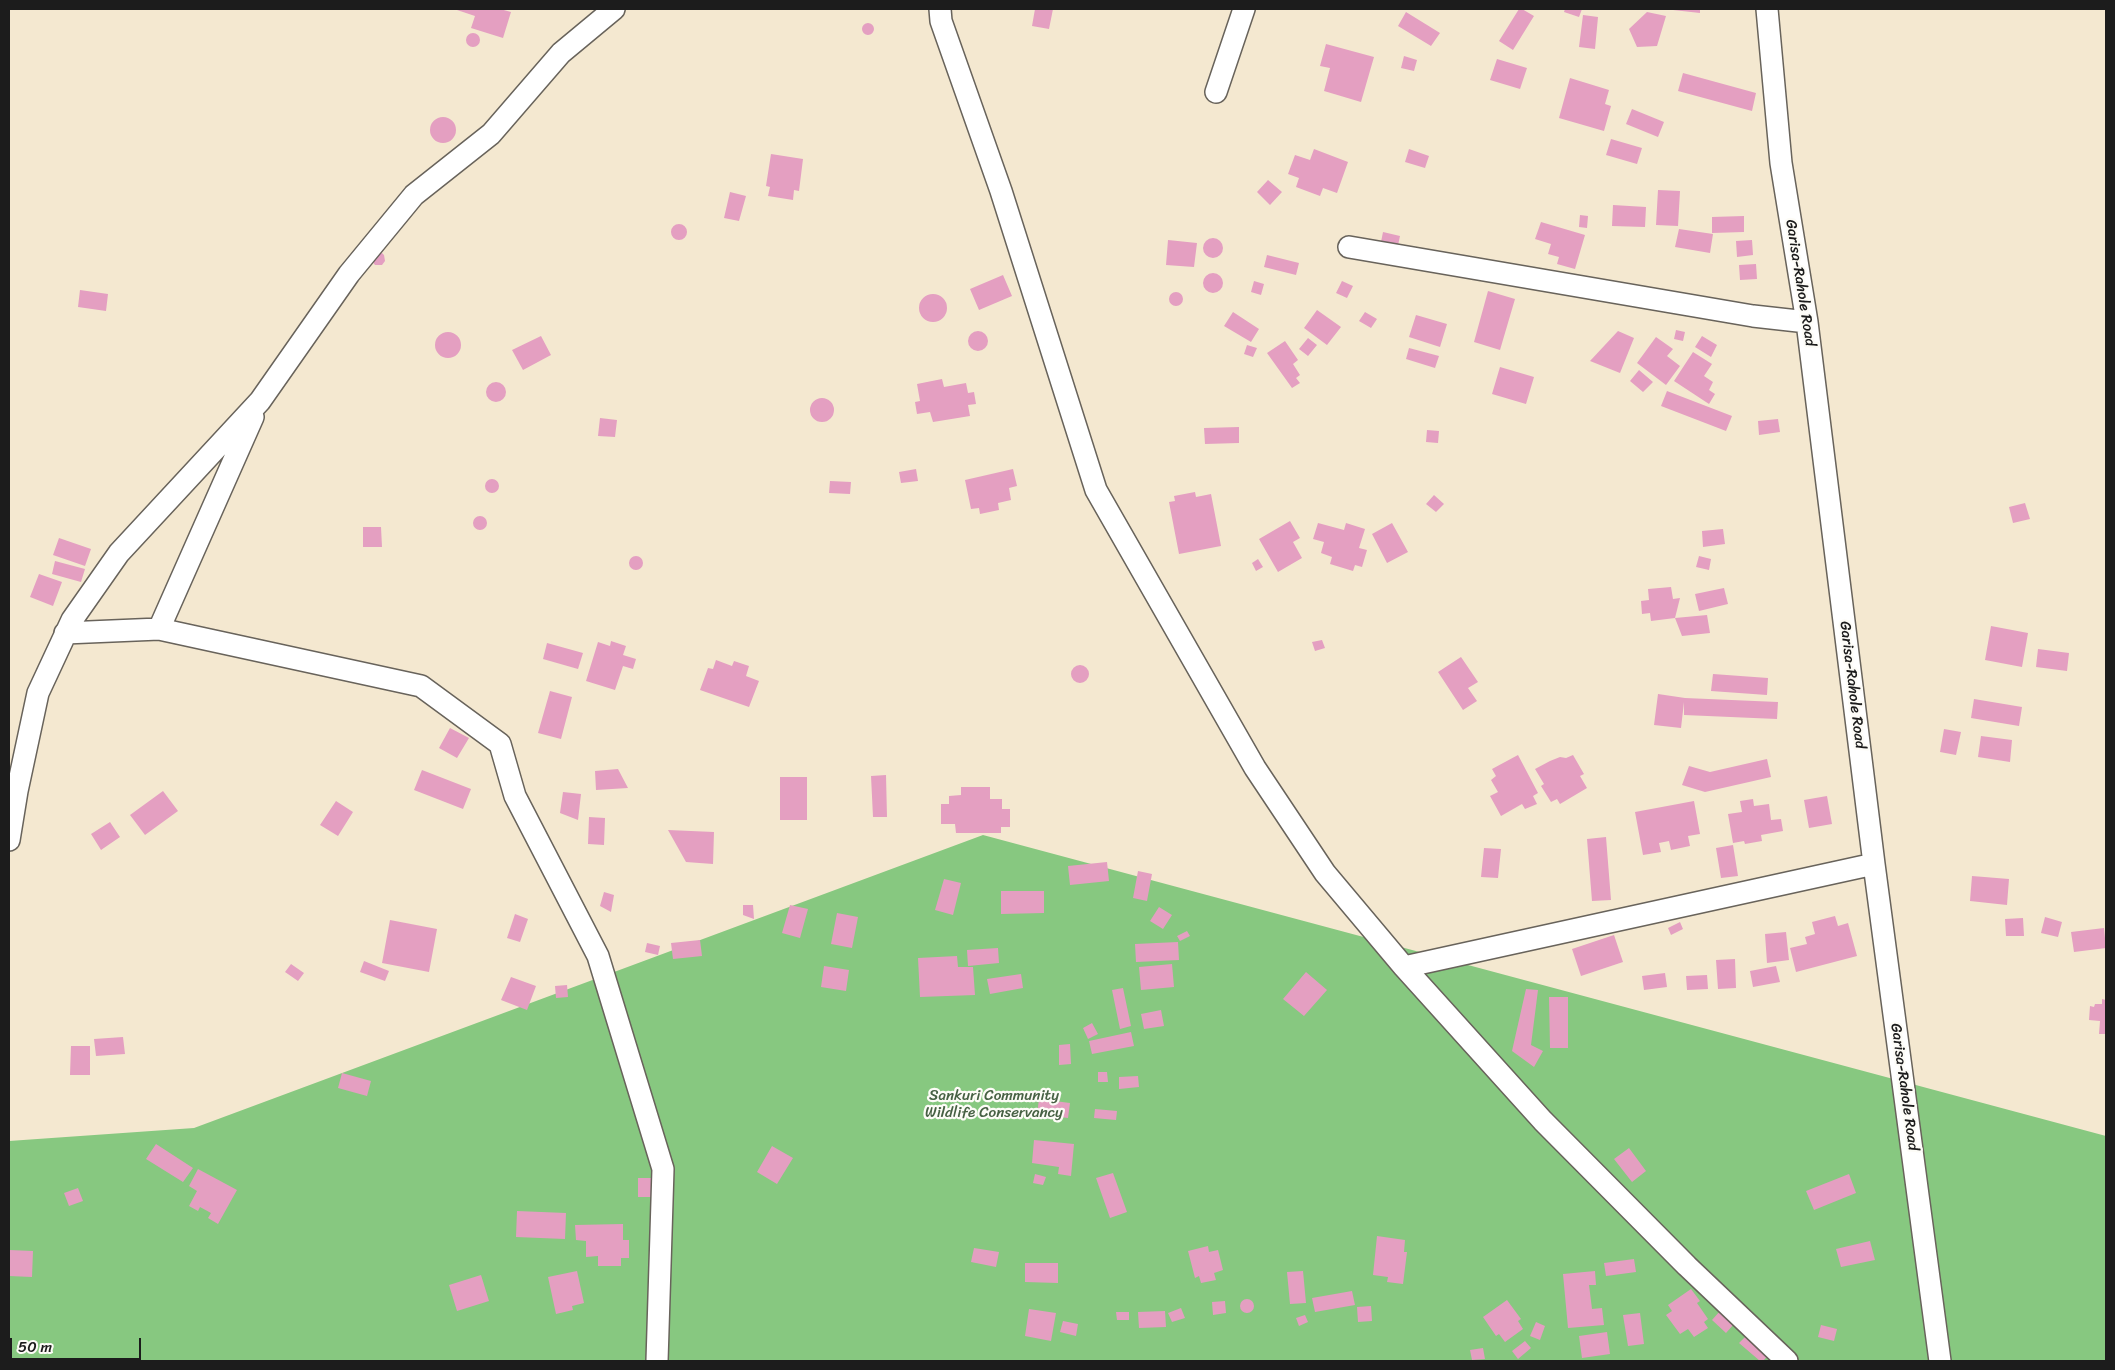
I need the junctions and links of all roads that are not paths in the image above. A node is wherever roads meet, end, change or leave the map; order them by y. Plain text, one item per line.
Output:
1 (614, 9) edge
2 (940, 9) edge
3 (1244, 9) edge
4 (1767, 9) edge
5 (1216, 92) dead end
6 (1350, 247) dead end
7 (1807, 322) junction
8 (260, 401) junction
9 (159, 629) junction
10 (65, 633) junction
11 (9, 840) edge
12 (1874, 864) junction
13 (1404, 967) junction
14 (657, 1361) edge
15 (1787, 1361) edge
16 (1940, 1361) edge

1 - 8 street
2 - 13 street
3 - 5 street
4 - 7 street, Garisa-Rahole Road
6 - 7 street
7 - 12 street, Garisa-Rahole Road
8 - 9 street
8 - 10 street
9 - 10 street
9 - 14 street
10 - 11 street
12 - 13 street
12 - 16 street, Garisa-Rahole Road
13 - 15 street

